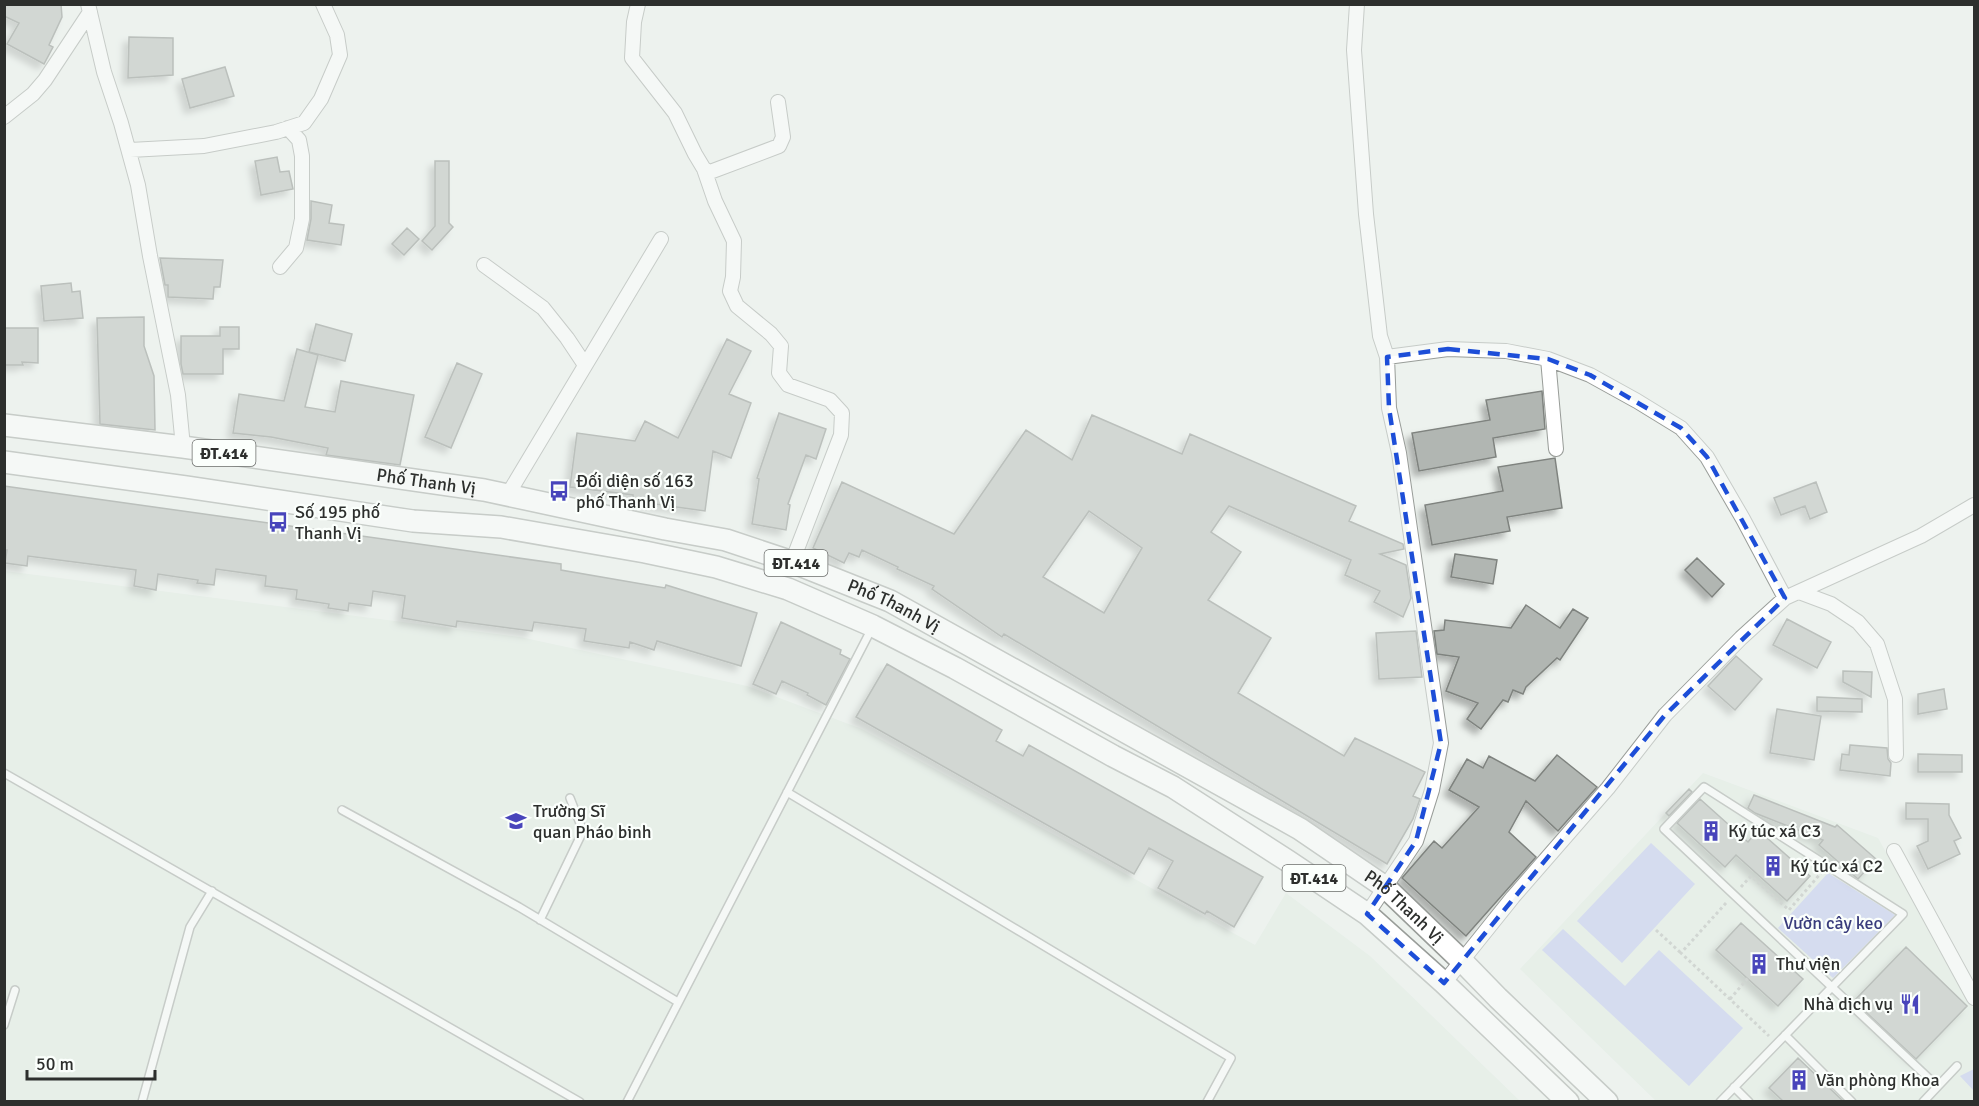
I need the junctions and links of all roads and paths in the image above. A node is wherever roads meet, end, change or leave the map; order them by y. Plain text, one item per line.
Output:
1 (323, 4) edge
2 (638, 4) edge
3 (1357, 4) edge
4 (89, 8) edge
5 (778, 102) dead end
6 (4, 117) edge
7 (288, 128) junction
8 (130, 150) junction
9 (704, 169) junction
10 (661, 239) dead end
11 (484, 266) dead end
12 (280, 267) dead end
13 (1387, 357) junction
14 (1548, 359) junction
15 (585, 365) junction
16 (4, 425) edge
17 (183, 447) junction
18 (1556, 449) dead end
19 (4, 462) edge
20 (507, 496) junction
21 (1974, 505) edge
22 (792, 562) junction
23 (1799, 592) junction
24 (1785, 598) junction
25 (873, 626) junction
26 (1896, 755) dead end
27 (4, 773) edge
28 (787, 792) junction
29 (570, 798) dead end
30 (342, 810) dead end
31 (1894, 851) dead end
32 (1828, 866) junction
33 (1761, 878) dead end
34 (1758, 882) junction
35 (1385, 887) junction
36 (212, 891) junction
37 (1734, 895) junction
38 (1367, 914) junction
39 (540, 920) junction
40 (1656, 930) dead end
41 (1681, 953) junction
42 (1462, 961) junction
43 (1748, 978) dead end
44 (1444, 983) junction
45 (1831, 987) junction
46 (15, 990) dead end
47 (1974, 998) edge
48 (1730, 999) junction
49 (678, 1002) junction
50 (4, 1025) edge
51 (1785, 1035) junction
52 (1777, 1043) junction
53 (1957, 1066) dead end
54 (1937, 1086) junction
55 (1734, 1087) junction
56 (142, 1101) edge
57 (580, 1101) edge
58 (627, 1101) edge
59 (1209, 1101) edge
60 (1568, 1101) edge
61 (1607, 1101) edge
62 (1720, 1101) edge
63 (1749, 1101) edge
64 (1852, 1101) edge
65 (1923, 1101) edge

1 - 7 street
2 - 9 street
3 - 13 street
4 - 6 street
4 - 8 street
5 - 9 street
7 - 8 street
7 - 12 street
8 - 17 street
9 - 22 street
10 - 15 street
11 - 15 street
13 - 14 street
13 - 35 street
14 - 18 street
14 - 24 street
15 - 20 street
16 - 17 main road, Phố Thanh Vị / ĐT.414
17 - 20 main road, Phố Thanh Vị / ĐT.414
19 - 25 main road, Phố Thanh Vị
20 - 22 main road, Phố Thanh Vị / ĐT.414
21 - 23 street
22 - 35 main road, Phố Thanh Vị / ĐT.414
23 - 24 street
23 - 26 street
24 - 42 street
25 - 28 lane
25 - 38 main road, Phố Thanh Vị / ĐT.414
27 - 36 lane
28 - 49 lane
28 - 59 lane
29 - 39 lane
30 - 39 lane
31 - 47 street
32 - 34 path
32 - 37 lane
32 - 45 lane
33 - 34 path
34 - 37 path
35 - 38 street
35 - 42 main road, Phố Thanh Vị
36 - 56 lane
36 - 57 lane
37 - 41 path
37 - 45 lane
38 - 44 main road, Phố Thanh Vị / ĐT.414
39 - 49 lane
40 - 41 path
41 - 48 path
42 - 44 street
42 - 61 main road, Phố Thanh Vị
43 - 48 path
44 - 60 main road, Phố Thanh Vị
45 - 51 lane
45 - 54 lane
46 - 50 lane
48 - 52 path
49 - 58 lane
51 - 52 lane
51 - 64 lane
52 - 55 lane
53 - 54 lane
54 - 65 lane
55 - 62 lane
55 - 63 lane

